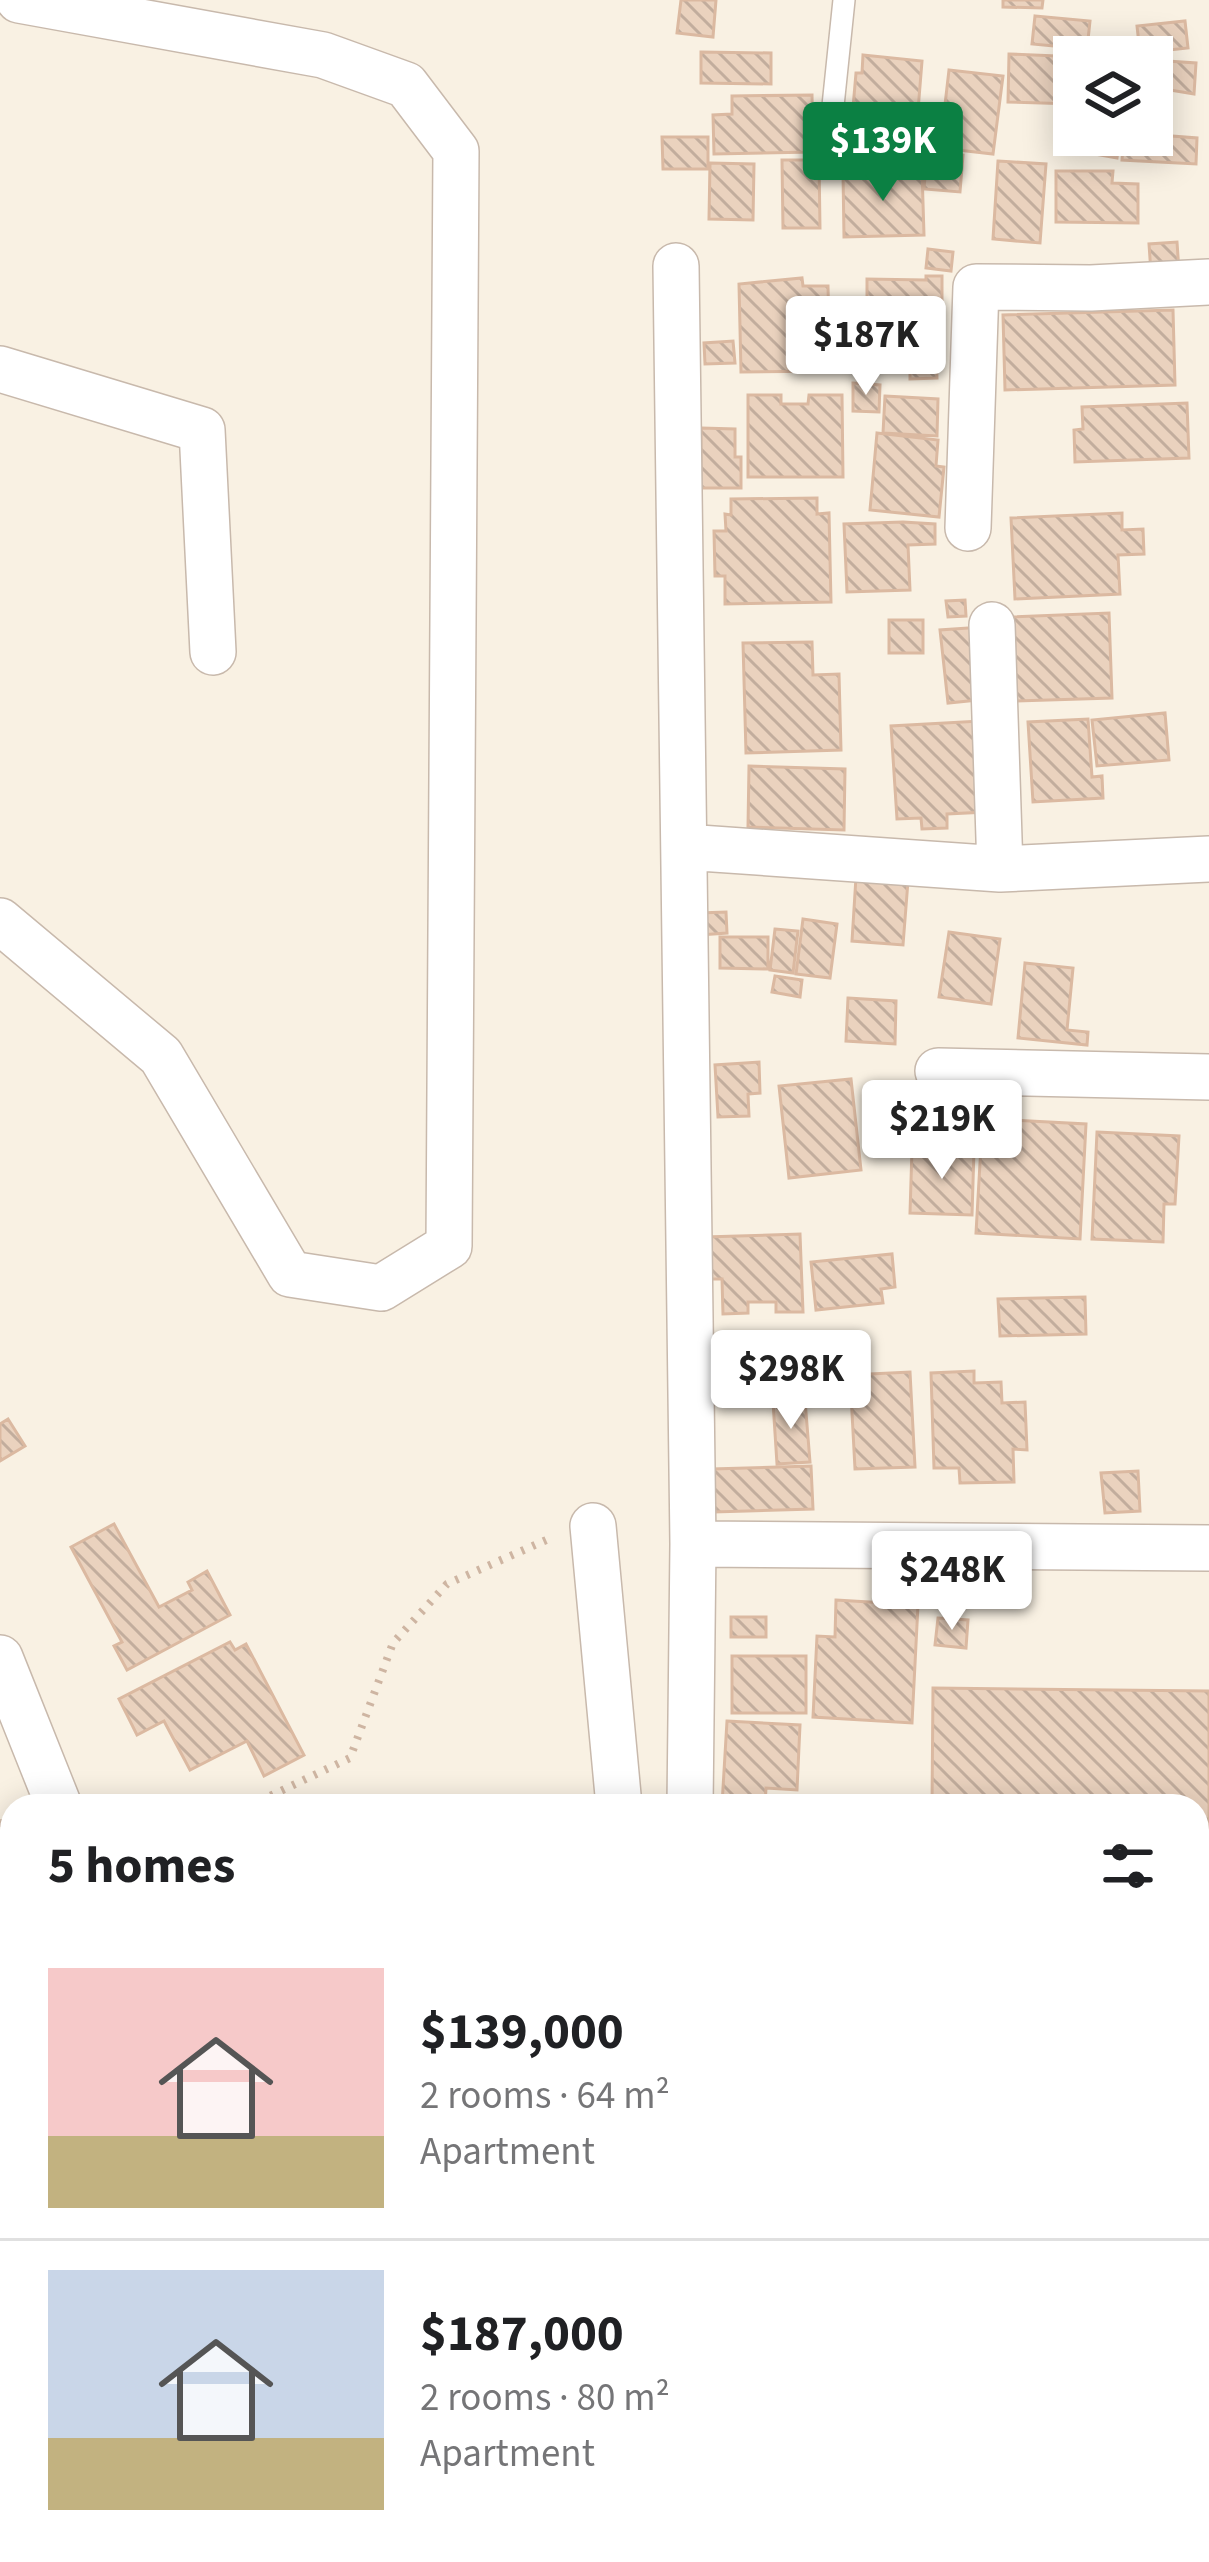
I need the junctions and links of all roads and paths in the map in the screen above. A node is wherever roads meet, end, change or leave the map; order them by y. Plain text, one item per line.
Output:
1 (19, 0) edge
2 (844, 0) edge
3 (831, 125) dead end
4 (676, 266) dead end
5 (1209, 282) edge
6 (0, 369) edge
7 (968, 528) dead end
8 (992, 626) dead end
9 (213, 652) dead end
10 (685, 847) junction
11 (1209, 859) edge
12 (1000, 869) junction
13 (0, 921) edge
14 (938, 1071) dead end
15 (1209, 1077) edge
16 (593, 1526) joint
17 (693, 1544) junction
18 (1209, 1548) edge
19 (0, 1658) edge
20 (53, 1794) edge
21 (274, 1794) edge
22 (619, 1794) edge
23 (690, 1794) edge

1 - 13 street
2 - 3 lane
4 - 10 street
5 - 7 street
6 - 9 street
8 - 12 street
10 - 12 street
10 - 17 street
11 - 12 street
14 - 15 street
16 - 21 path
16 - 22 street
17 - 18 street
17 - 23 street
19 - 20 street

